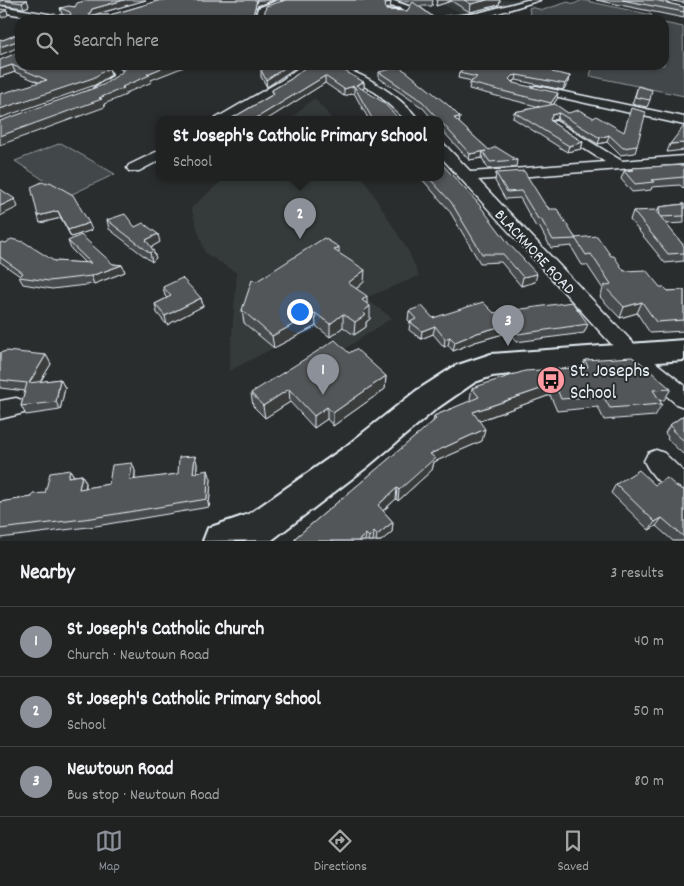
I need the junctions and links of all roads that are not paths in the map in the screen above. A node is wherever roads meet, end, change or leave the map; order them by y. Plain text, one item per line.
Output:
1 (372, 0) edge
2 (536, 0) edge
3 (279, 2) edge
4 (3, 12) edge
5 (389, 12) edge
6 (27, 15) edge
7 (260, 15) edge
8 (396, 15) edge
9 (402, 15) edge
10 (483, 15) edge
11 (114, 70) edge
12 (303, 70) edge
13 (340, 70) edge
14 (524, 87) edge
15 (91, 92) edge
16 (226, 116) edge
17 (408, 116) edge
18 (684, 121) edge
19 (556, 125) edge
20 (444, 152) edge
21 (156, 156) edge
22 (684, 160) edge
23 (619, 165) junction
24 (134, 168) dead end
25 (468, 177) junction
26 (684, 350) edge
27 (632, 354) junction
28 (684, 398) edge
29 (656, 461) dead end
30 (684, 488) edge
31 (260, 535) edge
32 (221, 541) edge

1 - 9 street
2 - 10 street
3 - 7 street
4 - 6 street
5 - 8 street
11 - 15 street
12 - 16 street
13 - 17 street
14 - 18 street
19 - 23 street
20 - 25 street, BLACKMORE ROAD
21 - 24 street
22 - 23 street
23 - 25 street
25 - 27 street, BLACKMORE ROAD
26 - 27 main road
27 - 28 street, BLACKMORE ROAD
27 - 31 main road
29 - 30 street
31 - 32 main road

